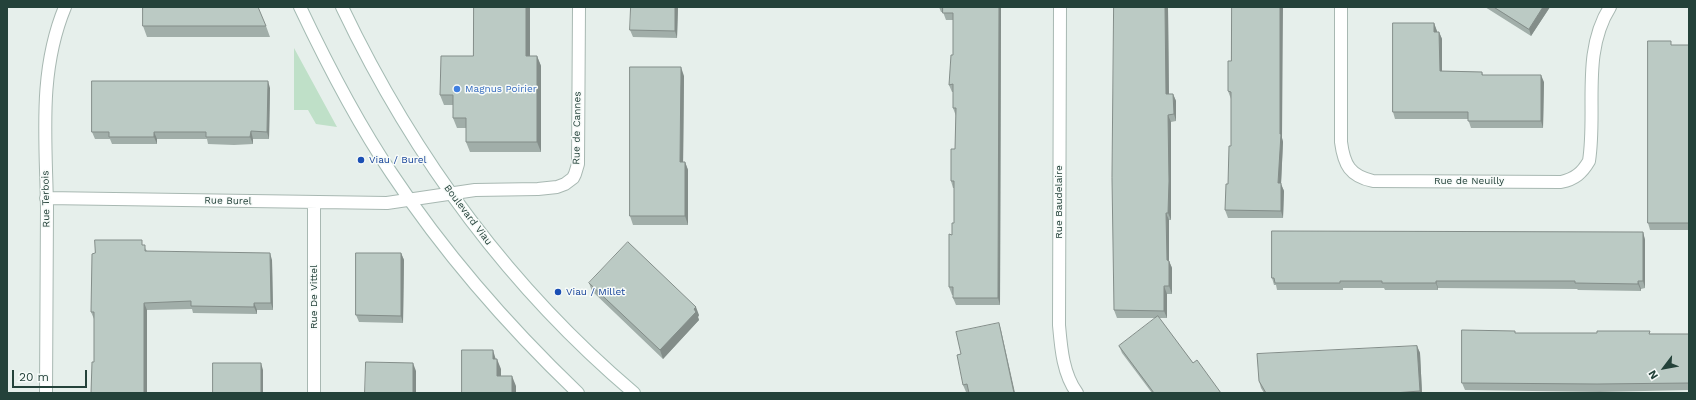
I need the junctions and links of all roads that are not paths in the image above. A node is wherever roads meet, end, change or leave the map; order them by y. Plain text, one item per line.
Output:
1 (65, 7) edge
2 (300, 7) edge
3 (342, 7) edge
4 (579, 7) edge
5 (1060, 7) edge
6 (1342, 7) edge
7 (1610, 7) edge
8 (452, 194) junction
9 (46, 198) junction
10 (410, 200) junction
11 (314, 202) junction
12 (46, 393) edge
13 (314, 393) edge
14 (578, 393) edge
15 (634, 393) edge
16 (1077, 393) edge

1 - 9 street, Rue Terbois
2 - 10 street
3 - 8 street, Boulevard Viau
4 - 8 street, Rue de Cannes
5 - 16 street, Rue Baudelaire
6 - 7 street, Rue de Neuilly
8 - 10 street, Rue de Cannes
8 - 15 street, Boulevard Viau
9 - 11 street, Rue Burel
9 - 12 street, Rue Terbois
10 - 11 street, Rue Burel
10 - 14 street
11 - 13 street, Rue De Vittel

